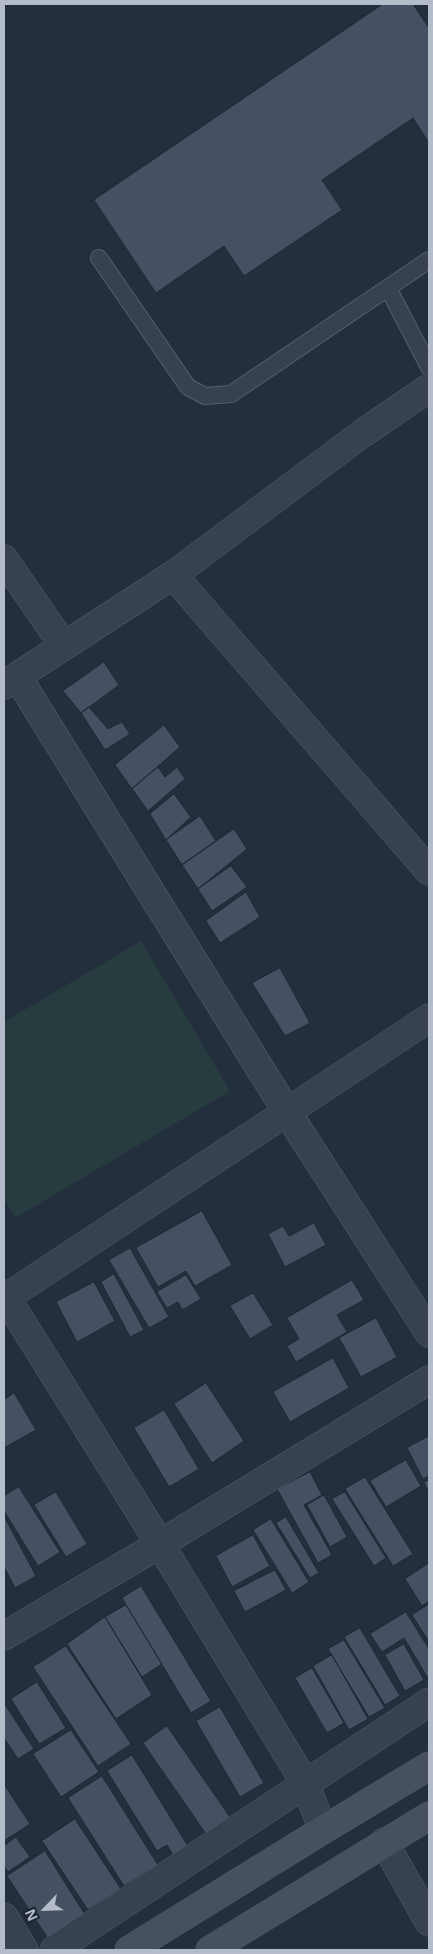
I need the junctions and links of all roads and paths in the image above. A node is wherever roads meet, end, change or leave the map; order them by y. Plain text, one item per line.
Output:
1 (99, 258) dead end
2 (429, 260) edge
3 (388, 288) junction
4 (429, 367) edge
5 (429, 388) edge
6 (4, 559) edge
7 (173, 575) junction
8 (64, 646) junction
9 (10, 680) edge
10 (429, 871) edge
11 (429, 1018) edge
12 (287, 1112) junction
13 (4, 1297) edge
14 (429, 1333) edge
15 (429, 1380) edge
16 (160, 1544) junction
17 (4, 1636) edge
18 (429, 1702) edge
19 (429, 1766) edge
20 (305, 1783) junction
21 (429, 1816) edge
22 (323, 1830) junction
23 (384, 1842) junction
24 (4, 1917) edge
25 (429, 1922) edge
26 (24, 1950) edge
27 (54, 1950) edge
28 (129, 1950) edge
29 (210, 1950) edge

1 - 3 lane
2 - 3 lane
3 - 4 lane
5 - 7 street
6 - 8 street
7 - 8 street
7 - 10 street
8 - 9 street
9 - 12 street
11 - 12 street
12 - 13 street
12 - 14 street
13 - 16 street
15 - 16 street
16 - 17 street
16 - 20 street
18 - 20 street
19 - 22 main road
20 - 22 street
20 - 27 street
21 - 23 main road
22 - 28 main road
23 - 25 street
23 - 29 main road
24 - 26 street

